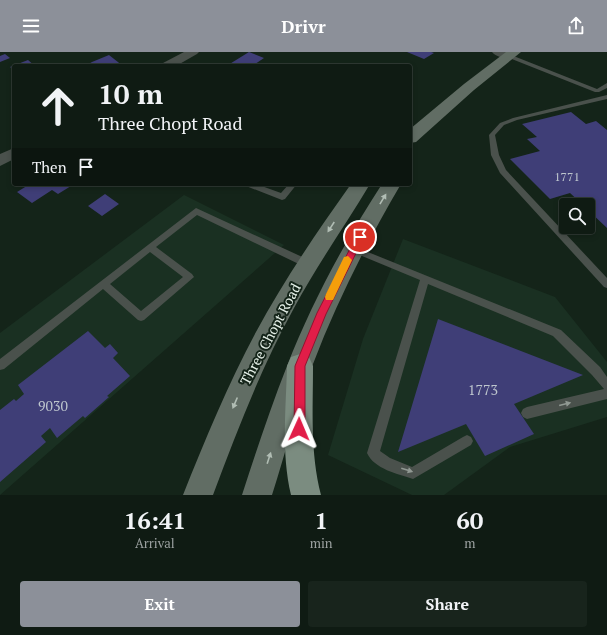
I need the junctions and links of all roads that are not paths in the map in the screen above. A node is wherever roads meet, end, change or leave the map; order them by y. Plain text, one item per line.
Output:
1 (170, 52) edge
2 (507, 53) edge
3 (188, 55) edge
4 (171, 64) edge
5 (607, 85) edge
6 (597, 92) junction
7 (607, 97) edge
8 (424, 127) junction
9 (412, 136) edge
10 (412, 149) edge
11 (12, 154) edge
12 (0, 160) edge
13 (254, 186) edge
14 (291, 186) edge
15 (360, 186) edge
16 (391, 186) edge
17 (150, 247) junction
18 (353, 249) junction
19 (308, 264) junction
20 (426, 278) junction
21 (104, 284) junction
22 (607, 284) edge
23 (0, 365) edge
24 (300, 366) junction
25 (607, 385) edge
26 (607, 394) edge
27 (527, 413) dead end
28 (467, 440) dead end
29 (198, 495) edge
30 (257, 495) edge
31 (306, 495) edge

1 - 3 street
2 - 6 lane
2 - 8 main road
3 - 4 street
5 - 6 lane
6 - 7 lane
7 - 22 lane
8 - 9 main road
8 - 10 main road
11 - 12 street
13 - 14 lane
15 -> 19 main road, Three Chopt Road
18 -> 16 main road
17 - 19 lane
17 - 21 lane
17 - 21 lane
18 - 20 lane
18 - 24 main road
19 -> 29 main road, Three Chopt Road
20 - 25 lane
20 -> 28 lane
21 - 23 lane
30 -> 24 main road
24 - 31 highway
27 -> 26 lane

